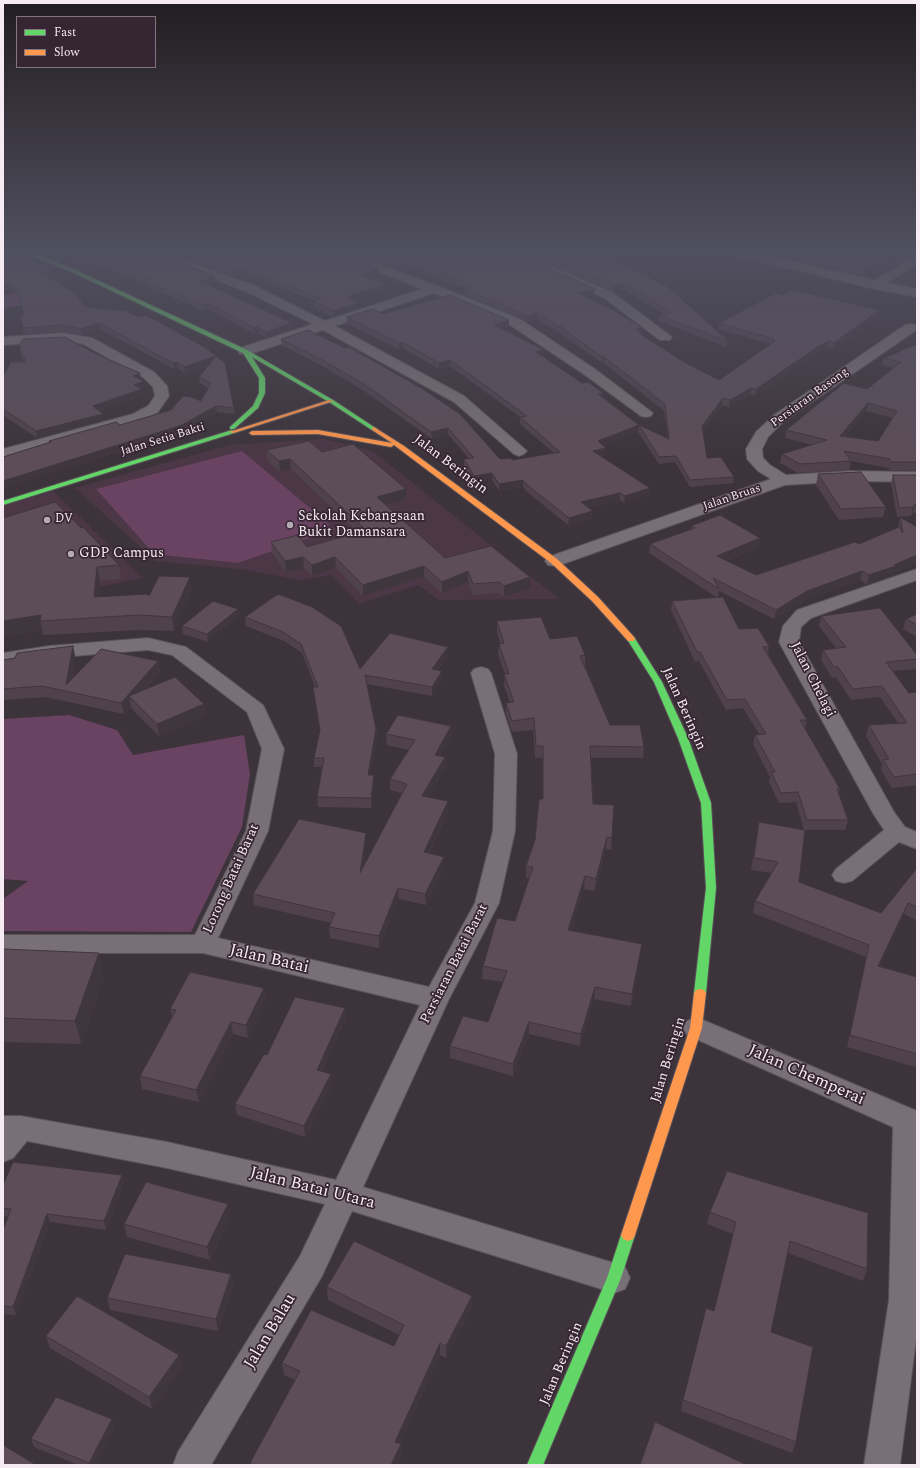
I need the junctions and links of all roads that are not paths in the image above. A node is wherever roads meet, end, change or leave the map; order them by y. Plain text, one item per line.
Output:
1 (180, 321) edge
2 (315, 321) edge
3 (342, 321) edge
4 (511, 321) edge
5 (644, 321) edge
6 (326, 326) junction
7 (910, 328) dead end
8 (665, 337) dead end
9 (3, 341) edge
10 (245, 351) junction
11 (331, 401) junction
12 (646, 413) dead end
13 (221, 435) junction
14 (3, 439) edge
15 (402, 447) junction
16 (18, 450) junction
17 (519, 451) dead end
18 (3, 454) edge
19 (917, 477) edge
20 (783, 480) junction
21 (3, 503) edge
22 (554, 561) junction
23 (917, 574) edge
24 (3, 659) edge
25 (481, 673) dead end
26 (907, 836) edge
27 (844, 875) dead end
28 (3, 944) edge
29 (203, 944) junction
30 (436, 999) junction
31 (696, 1028) junction
32 (913, 1123) edge
33 (12, 1128) edge
34 (3, 1150) edge
35 (345, 1195) junction
36 (614, 1278) junction
37 (911, 1301) edge
38 (191, 1465) edge
39 (535, 1465) edge
40 (882, 1465) edge

1 - 10 street, Jalan Beringin
2 - 6 street
3 - 6 street
4 - 12 street
5 - 8 street
6 - 10 street
6 - 17 street
7 - 20 street, Persiaran Basong
9 - 16 street
10 - 11 street, Jalan Beringin
10 - 13 street
11 - 13 street, Jalan Setia Bakti
11 - 15 street, Jalan Beringin
13 - 15 street
13 - 21 street, Jalan Setia Bakti
14 - 16 street
15 - 22 street, Jalan Beringin
16 - 18 street
19 - 20 street, Jalan Bruas
20 - 22 street, Jalan Bruas
22 - 31 street, Jalan Beringin
23 - 26 street, Jalan Chelagi
24 - 29 street, Lorong Batai Barat
25 - 30 street, Persiaran Batai Barat
26 - 27 street
28 - 29 street, Jalan Batai
29 - 30 street, Jalan Batai
30 - 35 street, Persiaran Batai Barat
31 - 32 street, Jalan Chemperai
31 - 36 street, Jalan Beringin
32 - 37 street
33 - 34 street
33 - 35 street, Jalan Batai Utara
35 - 36 street, Jalan Batai Utara
35 - 38 street, Jalan Balau
36 - 39 street, Jalan Beringin
37 - 40 street

